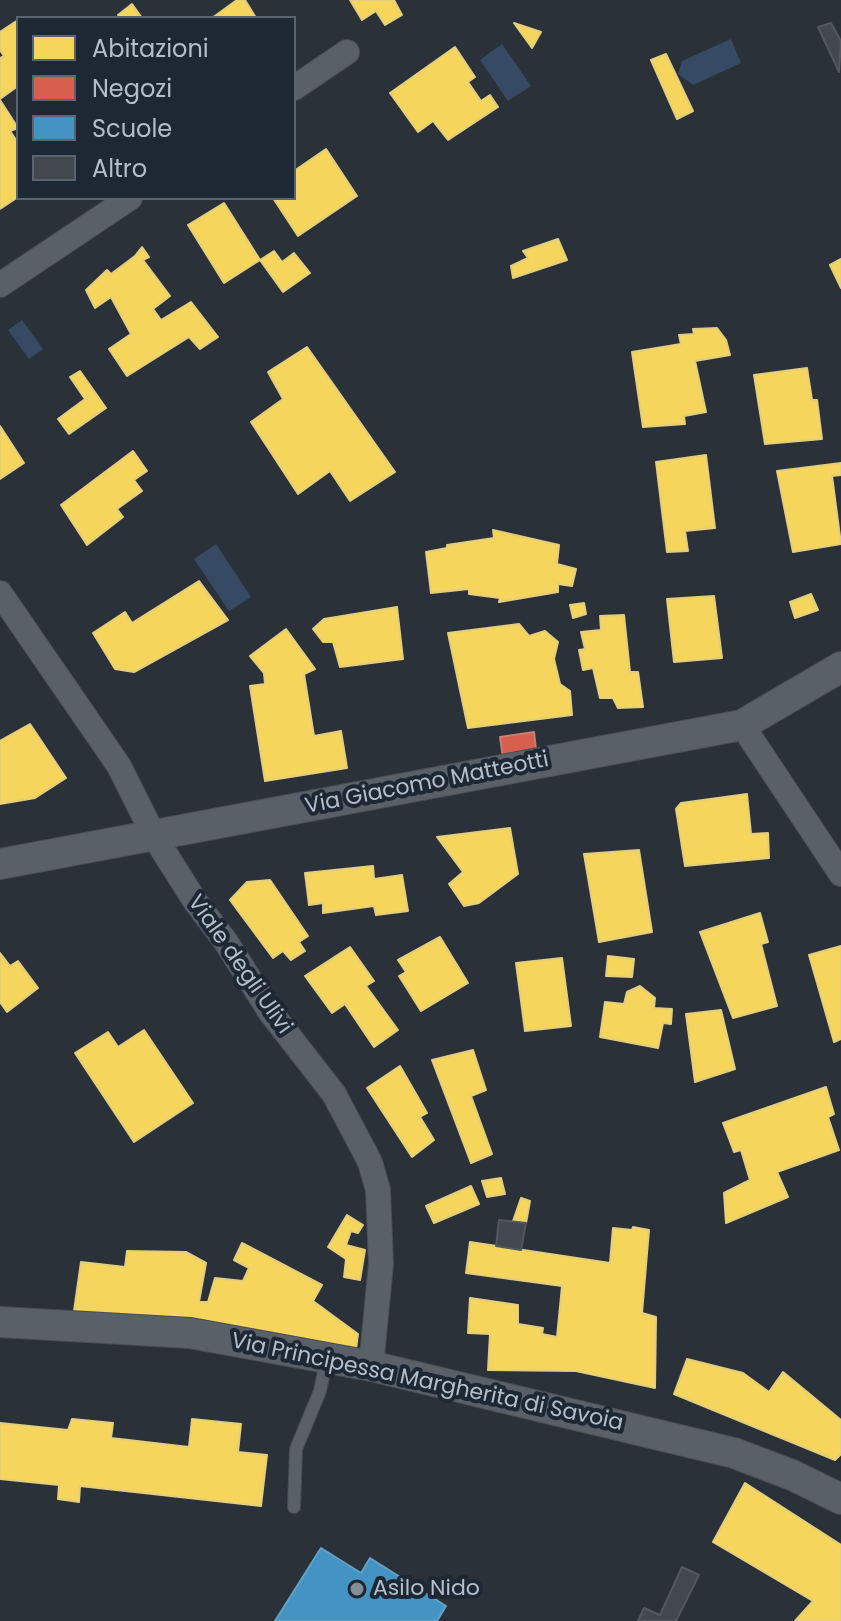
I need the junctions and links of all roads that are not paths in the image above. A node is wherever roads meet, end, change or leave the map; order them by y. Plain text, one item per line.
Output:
1 (347, 52) dead end
2 (296, 87) edge
3 (127, 200) edge
4 (0, 285) edge
5 (0, 593) edge
6 (841, 667) edge
7 (742, 725) junction
8 (154, 836) junction
9 (0, 864) edge
10 (841, 874) edge
11 (0, 1322) edge
12 (327, 1358) junction
13 (371, 1366) junction
14 (841, 1499) edge
15 (294, 1507) dead end

1 - 2 street
3 - 4 street
5 - 8 street, Viale degli Ulivi
6 - 7 street, Via Giacomo Matteotti
7 - 8 street, Via Giacomo Matteotti
7 - 10 street
8 - 9 street, Via Giacomo Matteotti
8 - 13 street, Viale degli Ulivi
11 - 12 street, Via Principessa Margherita di Savoia
12 - 13 street, Via Principessa Margherita di Savoia
12 - 15 lane
13 - 14 street, Via Principessa Margherita di Savoia

